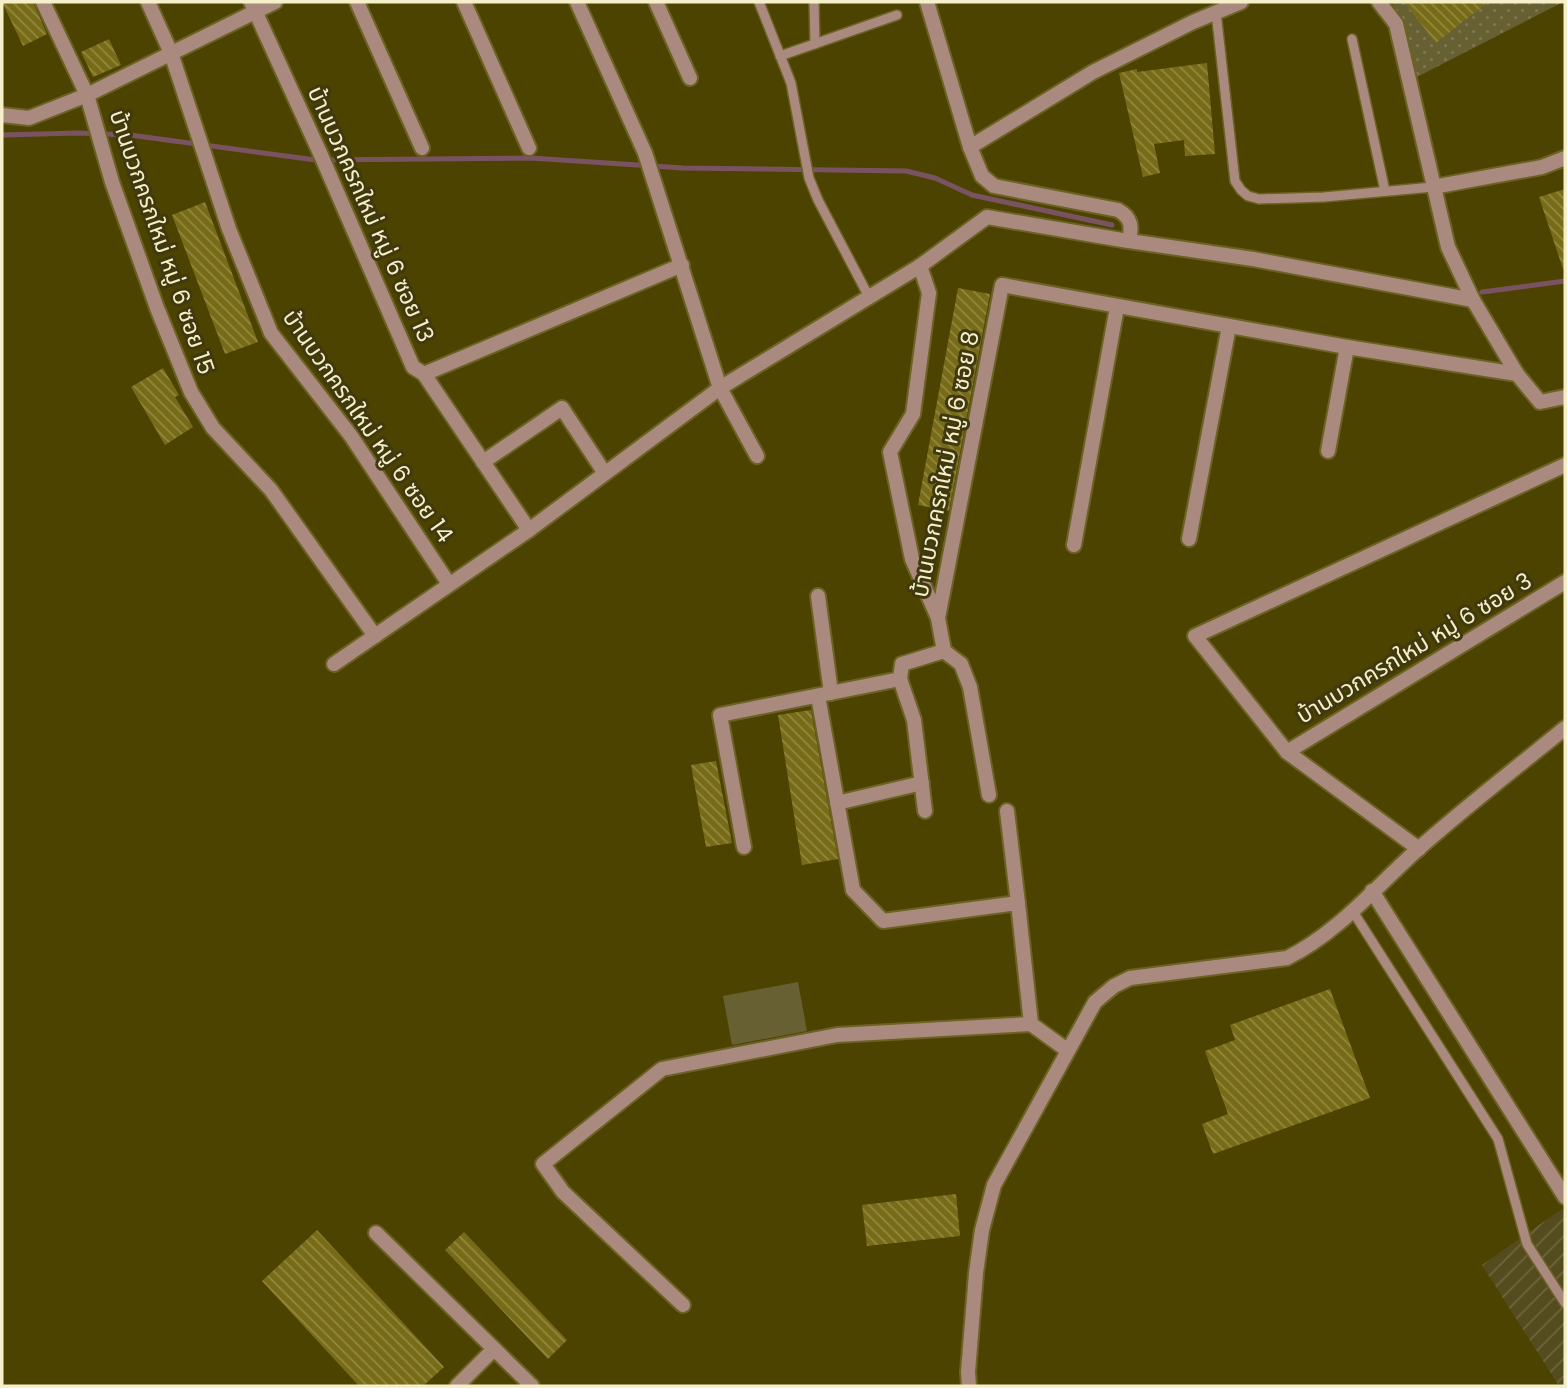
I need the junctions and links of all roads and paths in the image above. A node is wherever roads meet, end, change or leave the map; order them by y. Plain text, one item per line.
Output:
1 (43, 2) edge
2 (148, 2) edge
3 (275, 2) edge
4 (357, 2) edge
5 (464, 2) edge
6 (577, 2) edge
7 (656, 2) edge
8 (759, 2) edge
9 (814, 2) edge
10 (927, 2) edge
11 (1241, 2) edge
12 (1379, 2) edge
13 (253, 7) edge
14 (1216, 12) junction
15 (897, 15) dead end
16 (1352, 39) dead end
17 (815, 44) junction
18 (171, 53) junction
19 (780, 56) junction
20 (690, 78) dead end
21 (87, 95) junction
22 (2, 115) edge
23 (970, 146) junction
24 (422, 148) dead end
25 (528, 148) dead end
26 (1565, 158) edge
27 (1433, 187) junction
28 (1384, 191) junction
29 (1129, 241) junction
30 (682, 265) junction
31 (920, 266) junction
32 (869, 297) junction
33 (1473, 300) junction
34 (1117, 307) junction
35 (1229, 326) junction
36 (1347, 346) junction
37 (424, 374) junction
38 (1517, 374) junction
39 (720, 388) junction
40 (1565, 397) edge
41 (1328, 451) dead end
42 (757, 456) dead end
43 (483, 461) junction
44 (1565, 465) edge
45 (604, 472) junction
46 (528, 530) junction
47 (1189, 539) dead end
48 (1074, 545) dead end
49 (1565, 582) edge
50 (449, 584) junction
51 (818, 596) dead end
52 (938, 618) junction
53 (375, 636) junction
54 (944, 651) junction
55 (334, 664) dead end
56 (900, 680) junction
57 (824, 695) junction
58 (1565, 728) edge
59 (1287, 752) junction
60 (922, 783) junction
61 (989, 794) dead end
62 (837, 803) junction
63 (925, 811) dead end
64 (1007, 811) dead end
65 (744, 847) dead end
66 (1419, 849) junction
67 (1372, 891) junction
68 (1018, 903) junction
69 (1352, 910) junction
70 (1031, 1024) junction
71 (1067, 1050) junction
72 (1565, 1197) edge
73 (376, 1233) dead end
74 (1565, 1303) edge
75 (683, 1305) dead end
76 (494, 1349) junction
77 (457, 1386) edge
78 (532, 1386) edge
79 (969, 1386) edge

1 - 21 street, บ้านบวกครกใหม่ หมู่ 6 ซอย 15
2 - 18 street, บ้านบวกครกใหม่ หมู่ 6 ซอย 14
3 - 13 street
4 - 24 street
5 - 25 street
6 - 30 street
7 - 20 street
8 - 19 lane
9 - 17 lane
10 - 23 street
11 - 14 street
12 - 27 street
13 - 18 street
13 - 37 street, บ้านบวกครกใหม่ หมู่ 6 ซอย 13
14 - 23 street
14 - 28 lane
15 - 17 lane
16 - 28 lane
17 - 19 lane
18 - 21 street
18 - 50 street, บ้านบวกครกใหม่ หมู่ 6 ซอย 14
19 - 32 lane
21 - 22 street
21 - 53 street, บ้านบวกครกใหม่ หมู่ 6 ซอย 15
23 - 29 street
26 - 27 street
27 - 28 lane
27 - 33 street
29 - 31 street
29 - 33 street
30 - 37 street
30 - 39 street
31 - 32 street
31 - 52 street
32 - 39 street
33 - 38 street
34 - 35 street
34 - 48 street
34 - 52 street, บ้านบวกครกใหม่ หมู่ 6 ซอย 8
35 - 36 street
35 - 47 street
36 - 38 street
36 - 41 street
37 - 43 street, บ้านบวกครกใหม่ หมู่ 6 ซอย 13
38 - 40 street
39 - 42 street
39 - 45 street
43 - 45 street
43 - 46 street, บ้านบวกครกใหม่ หมู่ 6 ซอย 13
44 - 59 street
45 - 46 street
46 - 50 street
49 - 59 street, บ้านบวกครกใหม่ หมู่ 6 ซอย 3
50 - 53 street
51 - 57 street
52 - 54 street, บ้านบวกครกใหม่ หมู่ 6 ซอย 8
53 - 55 street
54 - 56 street
54 - 61 street
56 - 57 street
56 - 60 street
57 - 62 street
57 - 65 street
58 - 66 street
59 - 66 street
60 - 62 street
60 - 63 street
62 - 68 street
64 - 68 street
66 - 67 street
67 - 69 street
67 - 72 street
68 - 70 street
69 - 71 street
69 - 74 lane
70 - 71 street
70 - 75 street
71 - 79 street
73 - 76 street
76 - 77 street
76 - 78 street

